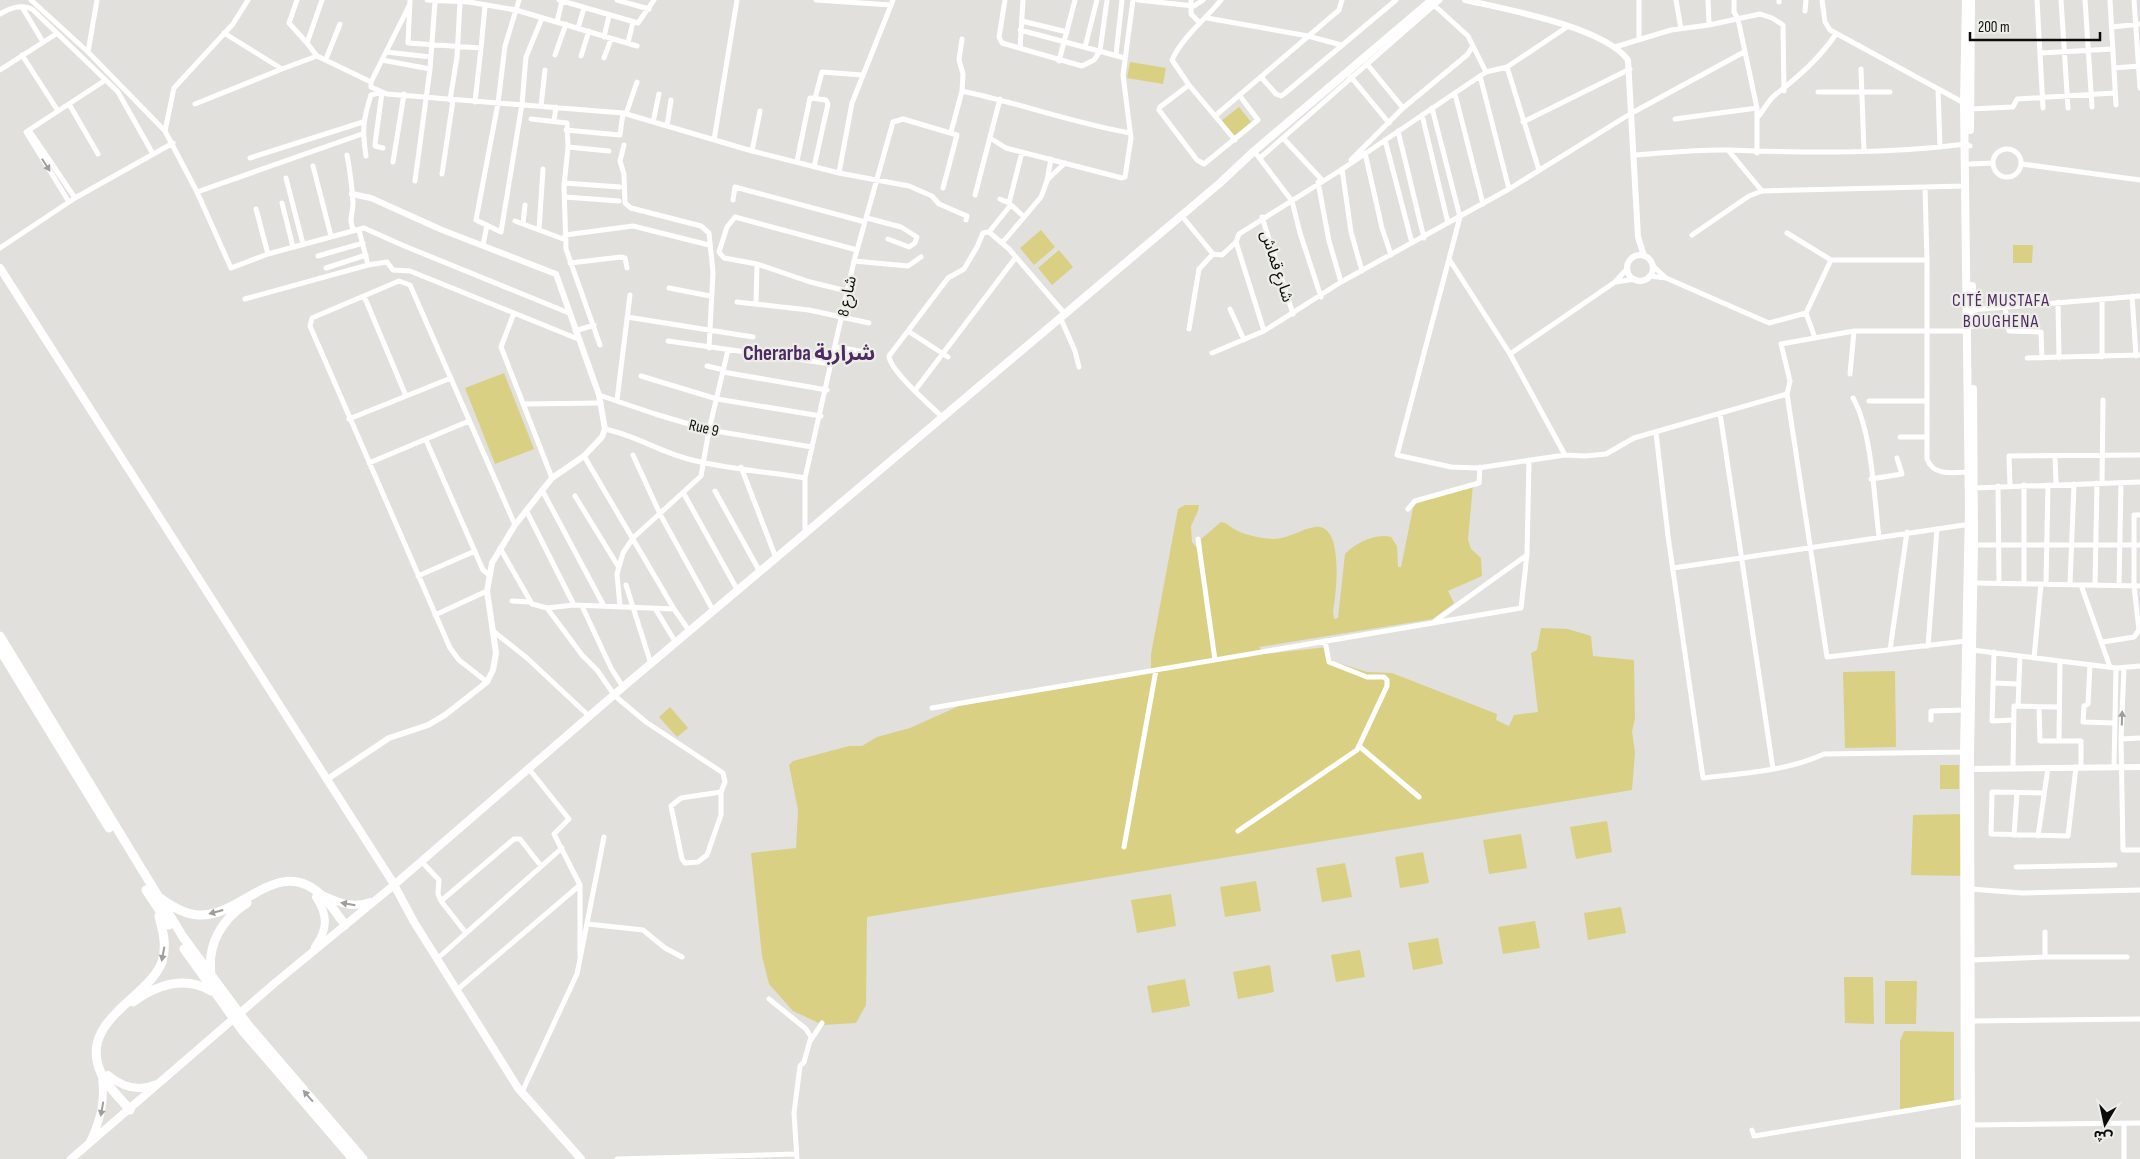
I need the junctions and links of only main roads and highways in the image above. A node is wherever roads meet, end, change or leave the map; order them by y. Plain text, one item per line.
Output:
1 (1966, 0) edge
2 (1971, 0) edge
3 (1433, 3) edge
4 (1968, 145) junction
5 (0, 268) edge
6 (1970, 310) junction
7 (1971, 524) junction
8 (0, 636) edge
9 (0, 650) edge
10 (1967, 752) junction
11 (394, 885) junction
12 (156, 894) junction
13 (319, 896) junction
14 (374, 901) junction
15 (156, 907) junction
16 (343, 926) junction
17 (309, 956) junction
18 (211, 976) junction
19 (215, 994) junction
20 (105, 1075) junction
21 (161, 1082) junction
22 (130, 1109) junction
23 (1969, 1125) junction
24 (89, 1143) junction
25 (71, 1159) edge
26 (353, 1159) edge
27 (363, 1159) edge
28 (581, 1159) edge
29 (1965, 1159) edge
30 (1971, 1159) edge

1 - 4 main road
2 - 4 main road
3 - 11 main road
4 - 6 main road
4 - 6 main road
5 - 11 main road
6 - 7 main road
6 - 7 main road
7 - 10 main road
7 - 10 main road
8 - 12 highway
9 - 15 highway
10 - 23 main road
10 - 23 main road
11 - 14 main road
11 - 28 main road
13 -> 12 highway
12 - 18 highway
14 -> 13 main road
13 - 16 highway
13 - 17 main road
13 - 18 highway
14 - 16 main road
15 - 19 highway
15 -> 20 highway
16 - 17 main road
17 - 21 main road
27 -> 18 highway
19 - 20 highway
19 - 26 highway
20 - 21 main road
20 - 22 highway
20 -> 24 main road
21 - 22 main road
22 - 24 main road
23 - 29 main road
23 - 30 main road
24 - 25 main road

